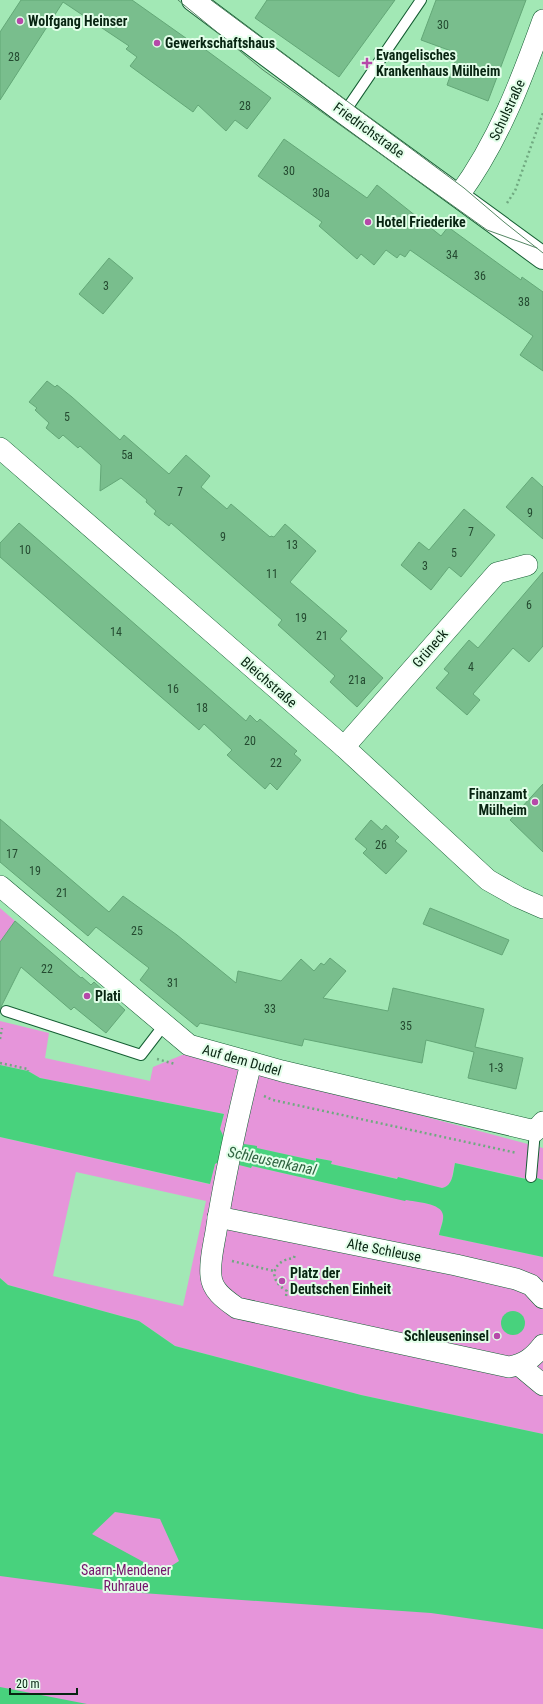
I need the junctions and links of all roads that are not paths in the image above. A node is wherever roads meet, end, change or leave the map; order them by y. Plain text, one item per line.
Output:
1 (195, 0) edge
2 (421, 0) edge
3 (543, 20) edge
4 (344, 113) junction
5 (459, 195) junction
6 (543, 258) edge
7 (0, 448) edge
8 (527, 565) dead end
9 (344, 747) junction
10 (0, 886) edge
11 (543, 908) edge
12 (6, 1011) dead end
13 (164, 1025) junction
14 (251, 1063) junction
15 (539, 1126) edge
16 (531, 1177) dead end
17 (218, 1217) junction
18 (543, 1298) edge
19 (543, 1345) edge
20 (519, 1366) junction
21 (543, 1385) edge

1 - 4 main road, Friedrichstraße
2 - 4 lane
3 - 5 street, Schulstraße
4 - 5 main road, Friedrichstraße
5 - 6 main road, Friedrichstraße
7 - 9 street, Bleichstraße
8 - 9 street, Grüneck
9 - 11 street, Bleichstraße
10 - 13 street, Auf dem Dudel
12 - 13 lane
13 - 14 street, Auf dem Dudel
14 - 15 street, Auf dem Dudel
14 - 17 street
15 - 16 lane
17 - 18 street, Alte Schleuse
17 - 20 street
19 - 20 street
20 - 21 street

